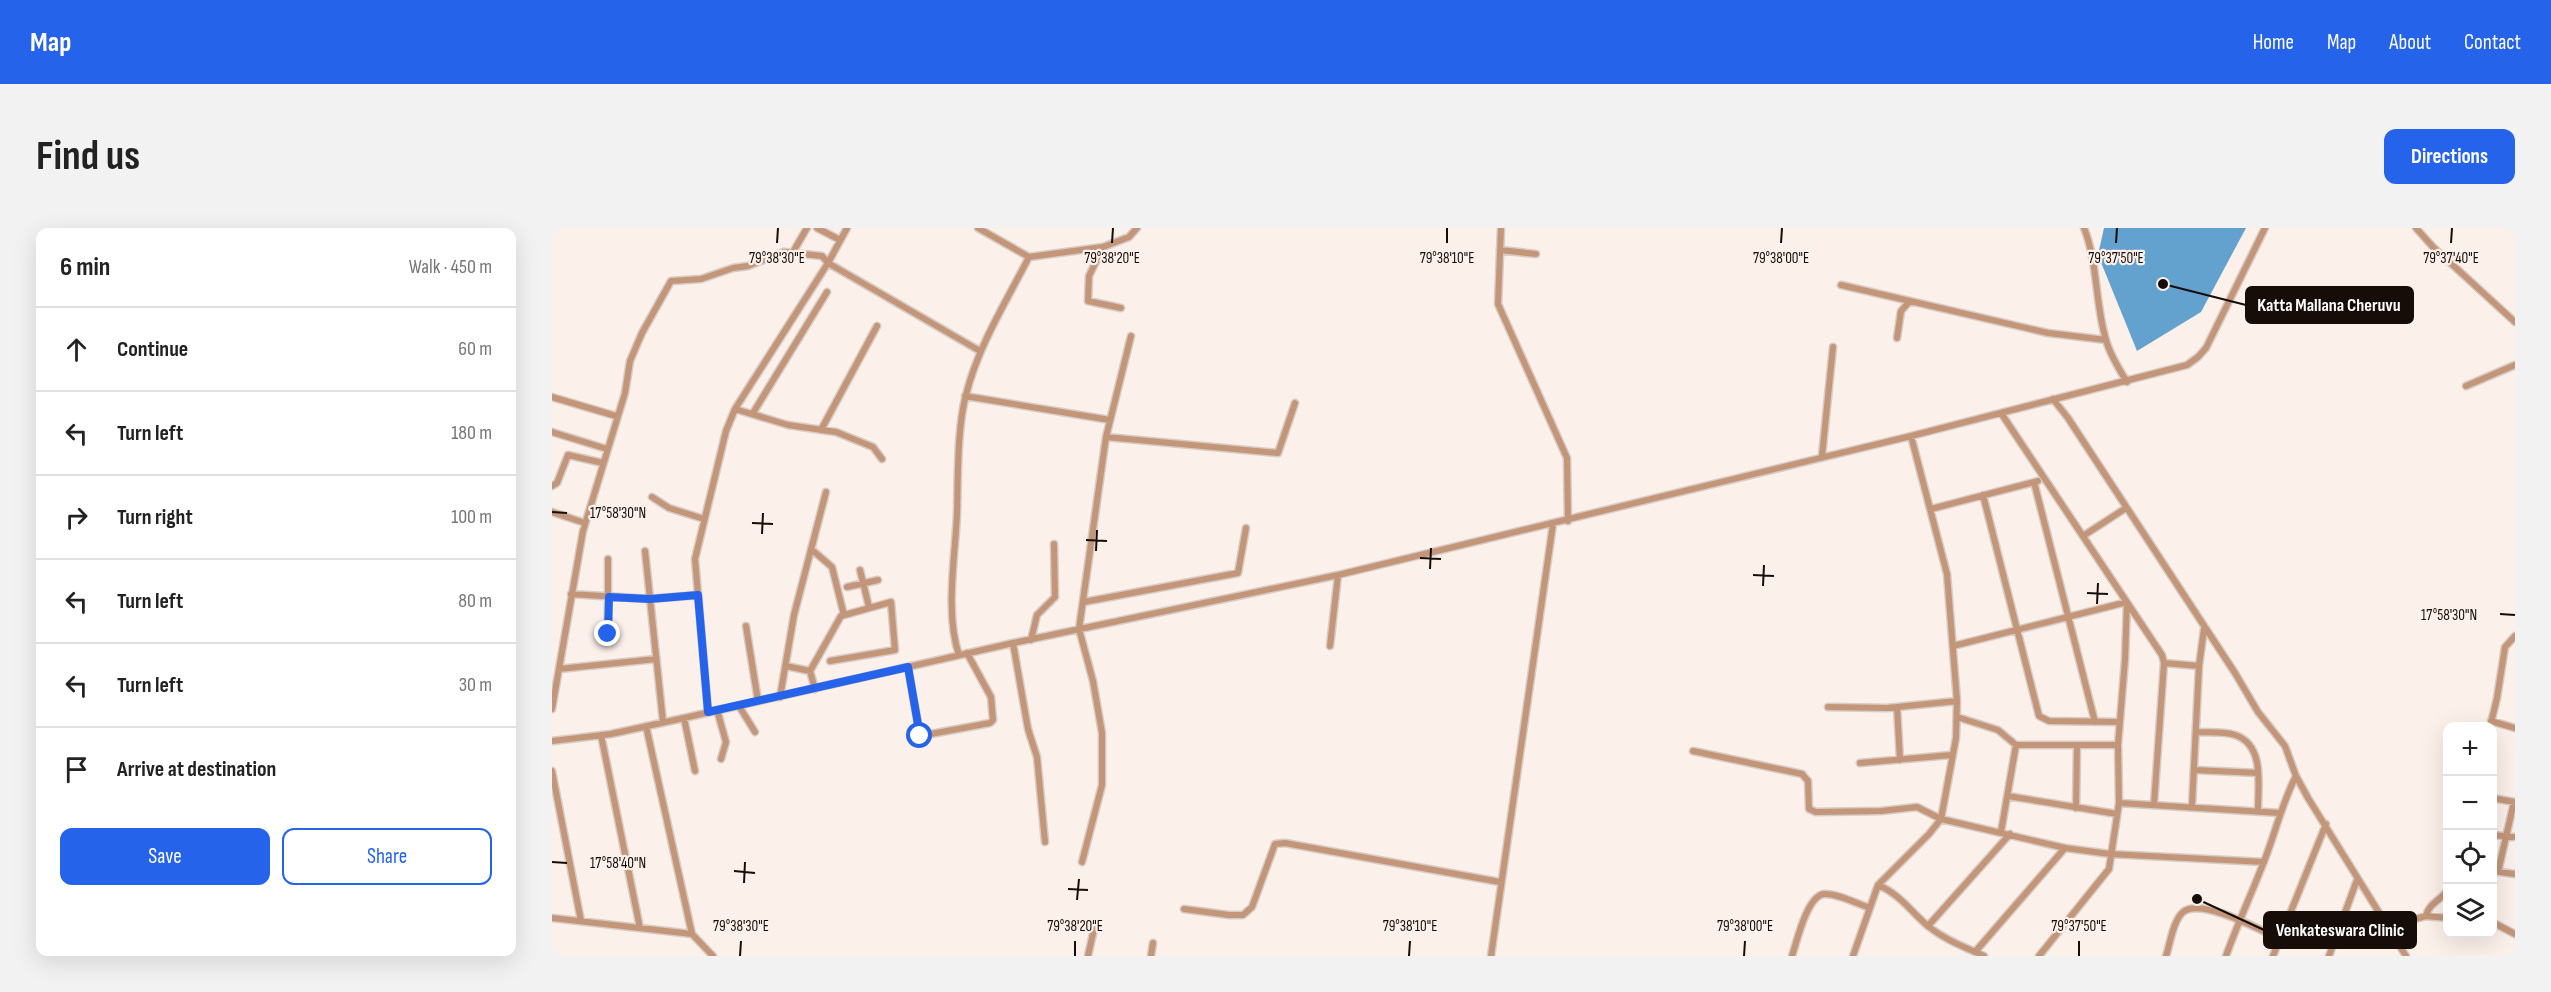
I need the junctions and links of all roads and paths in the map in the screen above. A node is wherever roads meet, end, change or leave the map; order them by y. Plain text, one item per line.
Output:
1 (807, 228) edge
2 (817, 228) edge
3 (847, 228) edge
4 (978, 228) edge
5 (1137, 228) edge
6 (1501, 228) edge
7 (2084, 228) edge
8 (2265, 228) edge
9 (2416, 228) edge
10 (840, 240) junction
11 (1103, 248) junction
12 (1500, 250) junction
13 (793, 252) junction
14 (1536, 254) dead end
15 (1029, 257) junction
16 (828, 264) junction
17 (1841, 285) dead end
18 (827, 291) dead end
19 (1910, 301) junction
20 (1121, 308) dead end
21 (2515, 322) edge
22 (877, 326) dead end
23 (1131, 336) dead end
24 (1897, 338) dead end
25 (2106, 340) junction
26 (1833, 346) dead end
27 (980, 351) junction
28 (2515, 365) edge
29 (2127, 382) junction
30 (2466, 386) dead end
31 (965, 396) junction
32 (552, 397) edge
33 (2053, 399) junction
34 (1295, 403) dead end
35 (735, 409) junction
36 (753, 413) junction
37 (2001, 413) junction
38 (616, 416) junction
39 (1110, 420) junction
40 (821, 430) junction
41 (552, 432) edge
42 (1911, 436) junction
43 (1106, 437) junction
44 (607, 449) junction
45 (1822, 456) junction
46 (882, 459) dead end
47 (603, 463) junction
48 (2044, 478) junction
49 (2034, 482) junction
50 (552, 486) edge
51 (826, 492) dead end
52 (1983, 495) junction
53 (652, 497) dead end
54 (1931, 508) junction
55 (2126, 508) junction
56 (552, 512) edge
57 (704, 519) junction
58 (1569, 521) junction
59 (585, 523) junction
60 (1554, 524) junction
61 (1246, 528) dead end
62 (2083, 536) junction
63 (1054, 544) dead end
64 (811, 549) junction
65 (645, 551) dead end
66 (608, 559) dead end
67 (860, 570) dead end
68 (1338, 575) junction
69 (878, 580) dead end
70 (863, 584) junction
71 (848, 587) dead end
72 (572, 594) junction
73 (698, 595) junction
74 (609, 597) junction
75 (650, 599) junction
76 (1084, 602) junction
77 (2127, 602) junction
78 (869, 607) junction
79 (844, 615) junction
80 (2068, 616) junction
81 (746, 626) dead end
82 (1079, 629) junction
83 (2204, 629) junction
84 (2017, 630) junction
85 (608, 634) dead end
86 (2515, 636) edge
87 (1031, 640) junction
88 (1013, 643) junction
89 (1330, 646) dead end
90 (1953, 646) junction
91 (967, 653) junction
92 (959, 655) junction
93 (656, 659) junction
94 (830, 661) dead end
95 (2164, 663) junction
96 (786, 666) junction
97 (2199, 666) junction
98 (908, 667) junction
99 (559, 669) junction
100 (810, 670) junction
101 (815, 689) junction
102 (780, 697) junction
103 (758, 701) junction
104 (1957, 701) junction
105 (739, 706) junction
106 (1828, 707) dead end
107 (1897, 707) junction
108 (552, 709) edge
109 (717, 710) junction
110 (708, 712) junction
111 (1957, 717) junction
112 (684, 718) junction
113 (663, 722) junction
114 (2095, 722) junction
115 (2119, 722) junction
116 (2491, 722) edge
117 (2497, 725) edge
118 (646, 726) junction
119 (2515, 728) edge
120 (754, 732) dead end
121 (2197, 732) junction
122 (601, 735) junction
123 (552, 741) edge
124 (2118, 745) junction
125 (2016, 746) junction
126 (2077, 746) junction
127 (1693, 751) dead end
128 (1951, 755) junction
129 (721, 759) dead end
130 (1900, 760) junction
131 (1860, 763) dead end
132 (2194, 770) junction
133 (552, 771) edge
134 (695, 771) dead end
135 (2258, 773) junction
136 (2296, 776) junction
137 (2008, 796) junction
138 (2497, 799) edge
139 (2515, 802) edge
140 (2119, 803) junction
141 (2154, 804) junction
142 (2192, 806) junction
143 (2076, 808) junction
144 (2258, 810) junction
145 (2280, 813) junction
146 (2117, 814) junction
147 (1941, 819) junction
148 (2326, 824) junction
149 (2001, 832) junction
150 (2010, 834) junction
151 (2497, 835) edge
152 (2507, 836) junction
153 (2515, 837) edge
154 (1045, 842) dead end
155 (2065, 848) junction
156 (2110, 854) junction
157 (1082, 862) dead end
158 (2264, 862) junction
159 (2497, 866) edge
160 (2497, 872) edge
161 (2515, 874) edge
162 (2358, 880) junction
163 (1500, 882) junction
164 (1878, 885) junction
165 (2443, 897) edge
166 (1870, 908) junction
167 (1185, 909) dead end
168 (2426, 916) junction
169 (552, 918) edge
170 (2443, 918) edge
171 (2239, 920) junction
172 (582, 921) junction
173 (2497, 924) edge
174 (1928, 926) junction
175 (2386, 927) junction
176 (640, 928) junction
177 (1094, 929) dead end
178 (692, 934) junction
179 (2515, 934) edge
180 (2280, 939) junction
181 (1153, 943) dead end
182 (1976, 952) junction
183 (712, 956) edge
184 (1088, 956) edge
185 (1151, 956) edge
186 (1491, 956) edge
187 (1792, 956) edge
188 (1853, 956) edge
189 (1984, 956) edge
190 (2039, 956) edge
191 (2166, 956) edge
192 (2226, 956) edge
193 (2273, 956) edge
194 (2329, 956) edge
195 (2406, 956) edge

1 - 13 street
2 - 10 street
3 - 10 street
4 - 15 street
5 - 11 street
6 - 12 street
7 - 25 street
8 - 29 street
9 - 21 street
10 - 16 street
11 - 15 street
11 - 20 street
12 - 14 street
12 - 58 street
13 - 16 street
13 - 38 street
15 - 27 street
16 - 27 street
16 - 35 street
17 - 19 street
18 - 36 street
19 - 24 street
19 - 25 street
22 - 40 street
23 - 39 street
25 - 29 street
26 - 45 street
27 - 31 street
28 - 30 street
29 - 33 street
31 - 39 street
31 - 92 street
32 - 38 street
33 - 37 street
33 - 55 street
34 - 43 street
35 - 36 street
35 - 57 street
36 - 40 street
37 - 42 street
37 - 48 street
38 - 44 street
39 - 43 street
40 - 46 street
41 - 44 street
42 - 45 street
42 - 54 street
43 - 76 street
44 - 47 street
45 - 58 street
47 - 50 street
47 - 59 street
48 - 49 street
48 - 62 street
49 - 52 street
49 - 80 street
51 - 64 street
52 - 54 street
52 - 84 street
53 - 57 street
54 - 90 street
55 - 62 street
55 - 83 street
56 - 59 street
57 - 73 street
58 - 60 street
59 - 72 street
60 - 68 street
60 - 163 street
61 - 76 street
62 - 77 street
63 - 87 street
64 - 79 street
64 - 96 street
65 - 75 street
66 - 74 street
67 - 70 street
68 - 82 street
68 - 89 street
69 - 70 street
70 - 71 street
70 - 78 street
72 - 74 street
72 - 99 street
73 - 75 street
73 - 110 street
74 - 75 street
74 - 85 street
75 - 93 street
76 - 82 street
77 - 80 street
77 - 95 street
77 - 115 street
78 - 79 street
78 - 94 street
79 - 100 street
80 - 84 street
80 - 114 street
81 - 103 street
82 - 87 street
82 - 157 street
83 - 97 street
83 - 136 street
84 - 90 street
84 - 114 street
86 - 116 street
87 - 88 street
88 - 91 street
88 - 154 street
90 - 104 street
91 - 92 street
91 - 98 street
92 - 98 street
93 - 99 street
93 - 113 street
95 - 97 street
95 - 141 street
96 - 100 street
96 - 102 street
97 - 121 street
98 - 101 street
99 - 108 street
100 - 101 street
101 - 102 street
102 - 103 street
103 - 105 street
104 - 107 street
104 - 111 street
105 - 109 street
105 - 120 street
106 - 107 street
107 - 130 street
109 - 110 street
109 - 129 street
110 - 112 street
111 - 125 street
111 - 128 street
112 - 113 street
112 - 134 street
113 - 118 street
114 - 115 street
115 - 124 street
117 - 119 street
118 - 122 street
118 - 178 street
121 - 132 street
121 - 135 street
122 - 123 street
122 - 176 street
124 - 126 street
124 - 140 street
125 - 126 street
125 - 137 street
126 - 143 street
127 - 147 street
128 - 130 street
128 - 147 street
130 - 131 street
132 - 135 street
132 - 142 street
133 - 172 street
135 - 144 street
136 - 145 street
136 - 148 street
137 - 143 street
137 - 149 street
138 - 139 street
139 - 152 street
140 - 141 street
140 - 146 street
141 - 142 street
142 - 144 street
143 - 146 street
144 - 145 street
145 - 158 street
146 - 156 street
147 - 149 street
147 - 164 street
148 - 162 street
148 - 180 street
149 - 150 street
150 - 155 street
150 - 174 street
151 - 152 street
152 - 153 street
152 - 159 street
155 - 156 street
155 - 182 street
156 - 158 street
156 - 190 street
158 - 171 street
160 - 161 street
162 - 175 street
162 - 194 street
163 - 167 street
163 - 186 street
164 - 166 street
164 - 174 street
165 - 168 street
166 - 187 street
166 - 188 street
168 - 170 street
168 - 175 street
169 - 172 street
171 - 180 street
171 - 191 street
171 - 192 street
172 - 176 street
173 - 179 street
174 - 182 street
175 - 195 street
176 - 178 street
177 - 184 street
178 - 183 street
180 - 193 street
181 - 185 street
182 - 189 street

